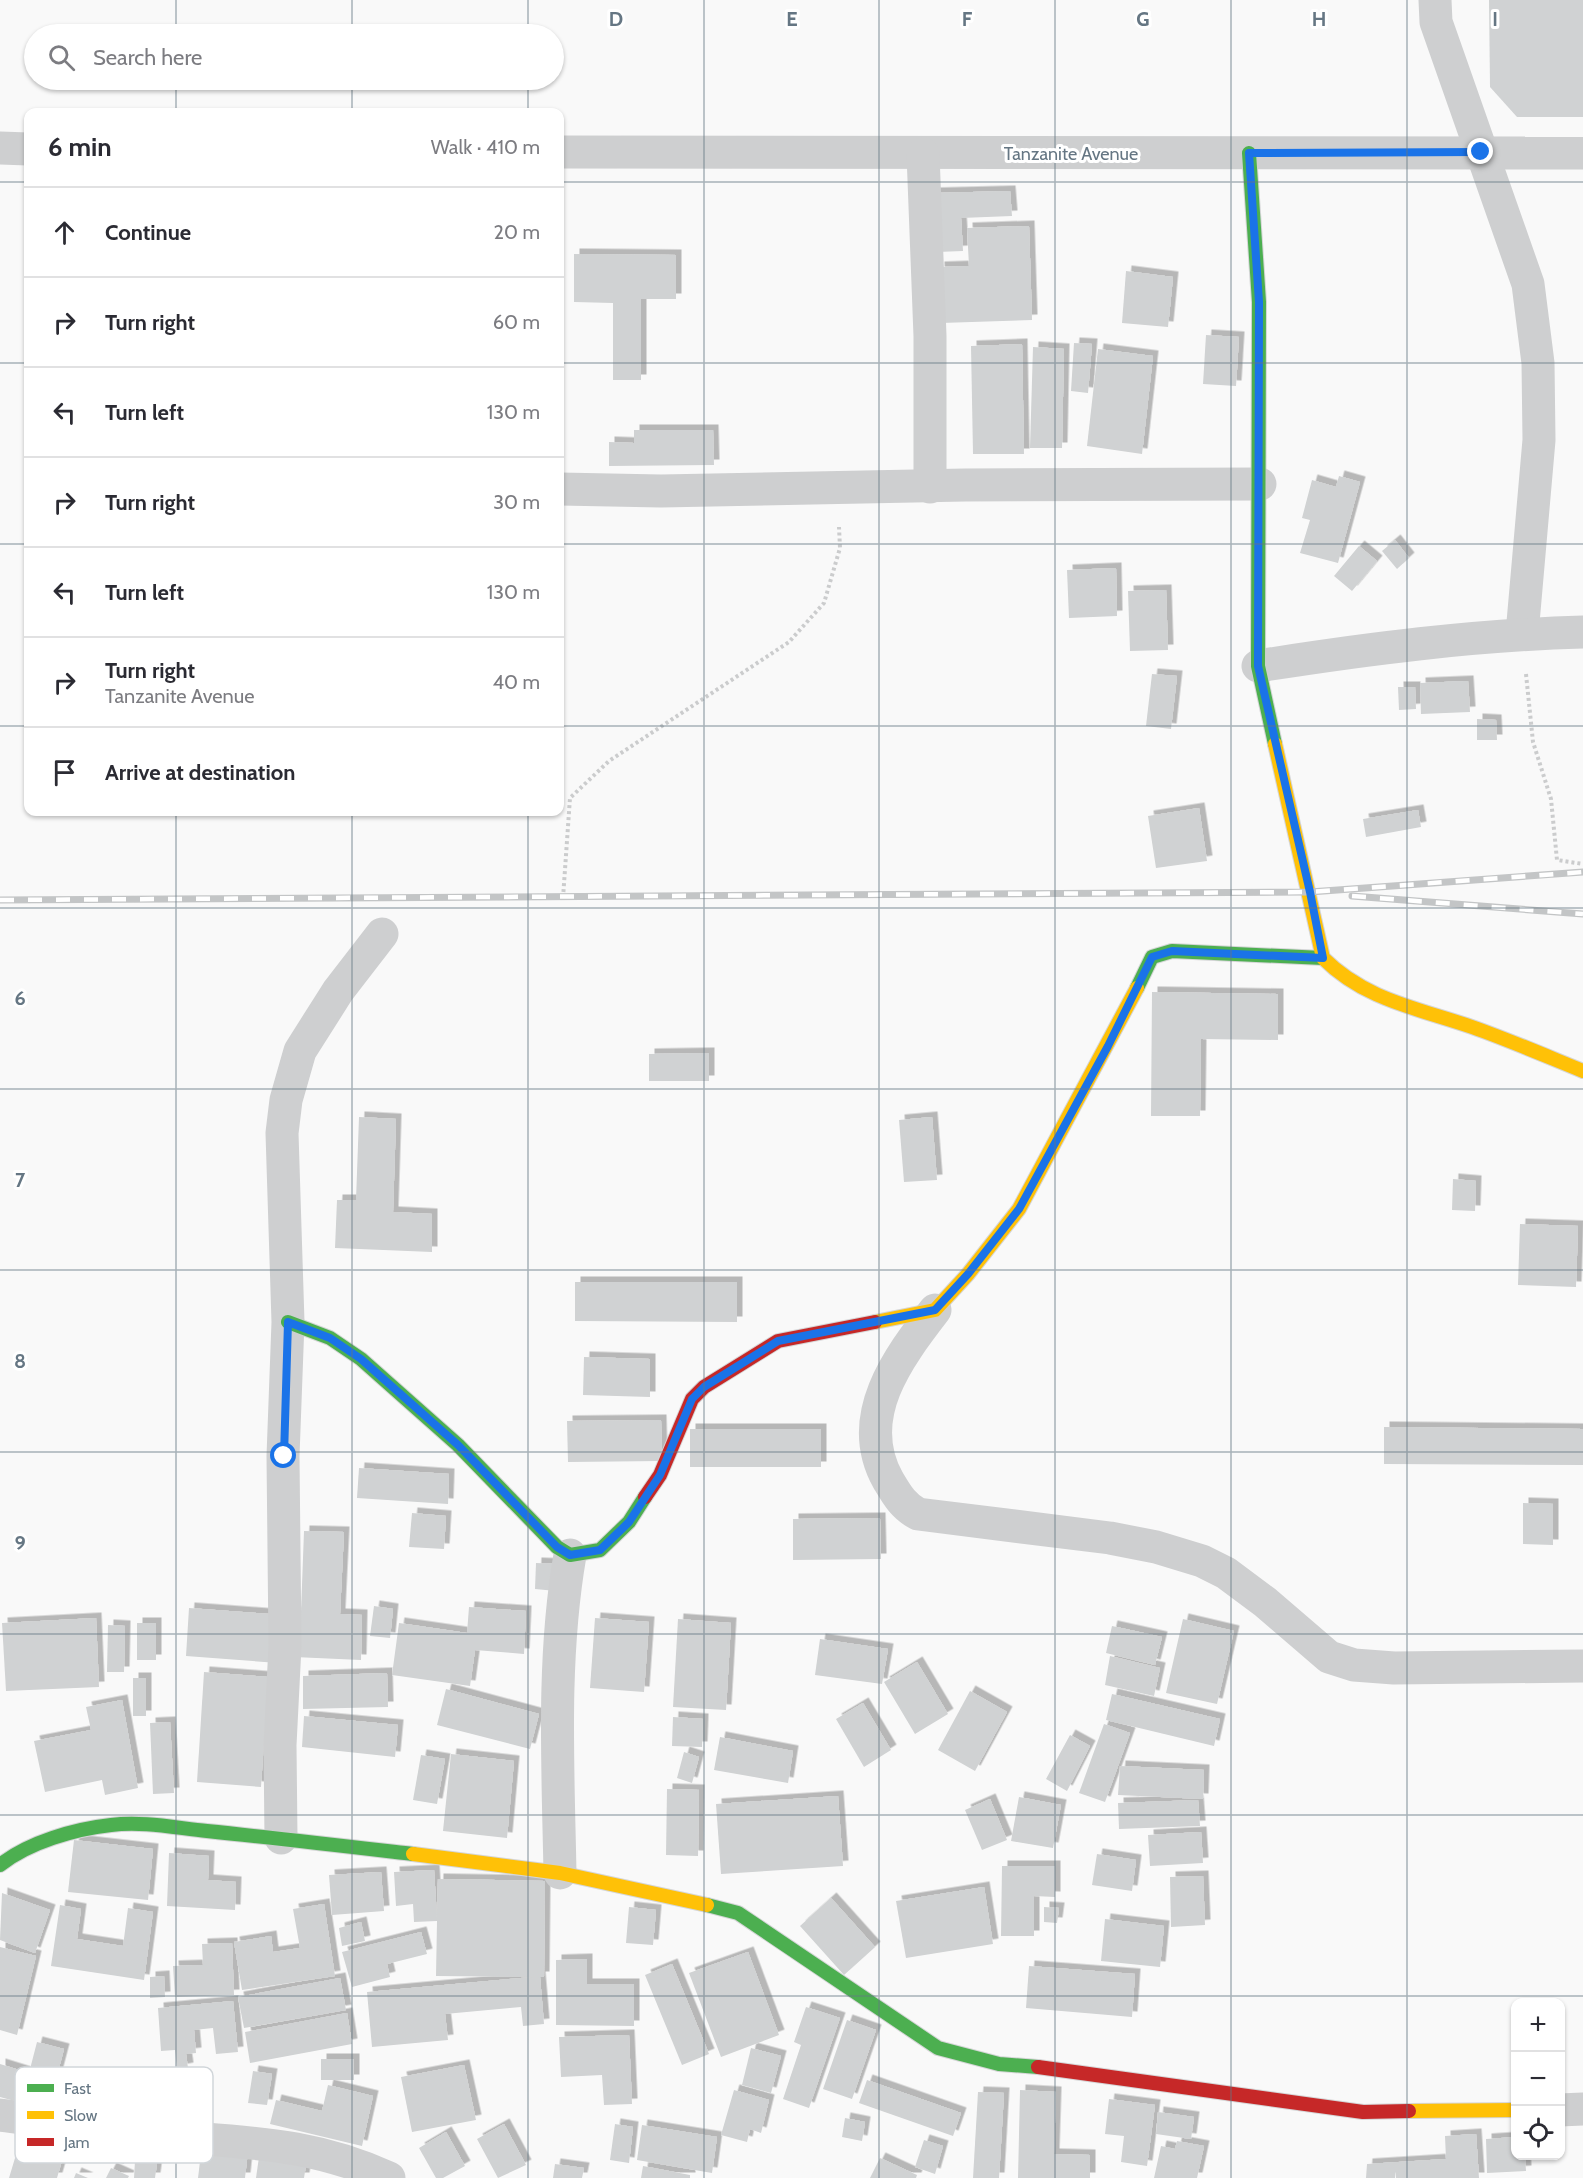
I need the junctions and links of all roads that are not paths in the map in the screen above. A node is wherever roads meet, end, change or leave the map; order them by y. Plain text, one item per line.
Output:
1 (1435, 0) edge
2 (0, 148) edge
3 (24, 149) edge
4 (564, 152) edge
5 (1481, 152) junction
6 (1249, 153) junction
7 (1583, 153) edge
8 (923, 154) junction
9 (1260, 484) junction
10 (930, 487) junction
11 (564, 489) edge
12 (1583, 632) edge
13 (1522, 634) junction
14 (1258, 666) junction
15 (382, 934) dead end
16 (1323, 958) junction
17 (1583, 1071) edge
18 (935, 1310) junction
19 (288, 1322) junction
20 (570, 1555) junction
21 (1583, 1666) edge
22 (281, 1838) junction
23 (0, 1865) edge
24 (560, 1873) junction
25 (1583, 2109) edge
26 (1511, 2110) edge
27 (1565, 2110) edge
28 (0, 2115) edge
29 (15, 2117) edge
30 (213, 2139) edge
31 (389, 2178) edge

1 - 5 street
2 - 3 street
4 - 8 street, Tanzanite Avenue
5 - 6 street, Tanzanite Avenue
5 - 7 street, Tanzanite Avenue
5 - 13 street
6 - 8 street, Tanzanite Avenue
6 - 9 street
8 - 10 street
9 - 10 street
9 - 14 street
10 - 11 street
12 - 13 street
13 - 14 street
14 - 16 street
15 - 19 street
16 - 17 street
16 - 18 street
18 - 20 street
18 - 21 street
19 - 20 street
19 - 22 street
20 - 24 street
22 - 23 street
22 - 24 street
24 - 26 street
25 - 27 street
28 - 29 street
30 - 31 street

